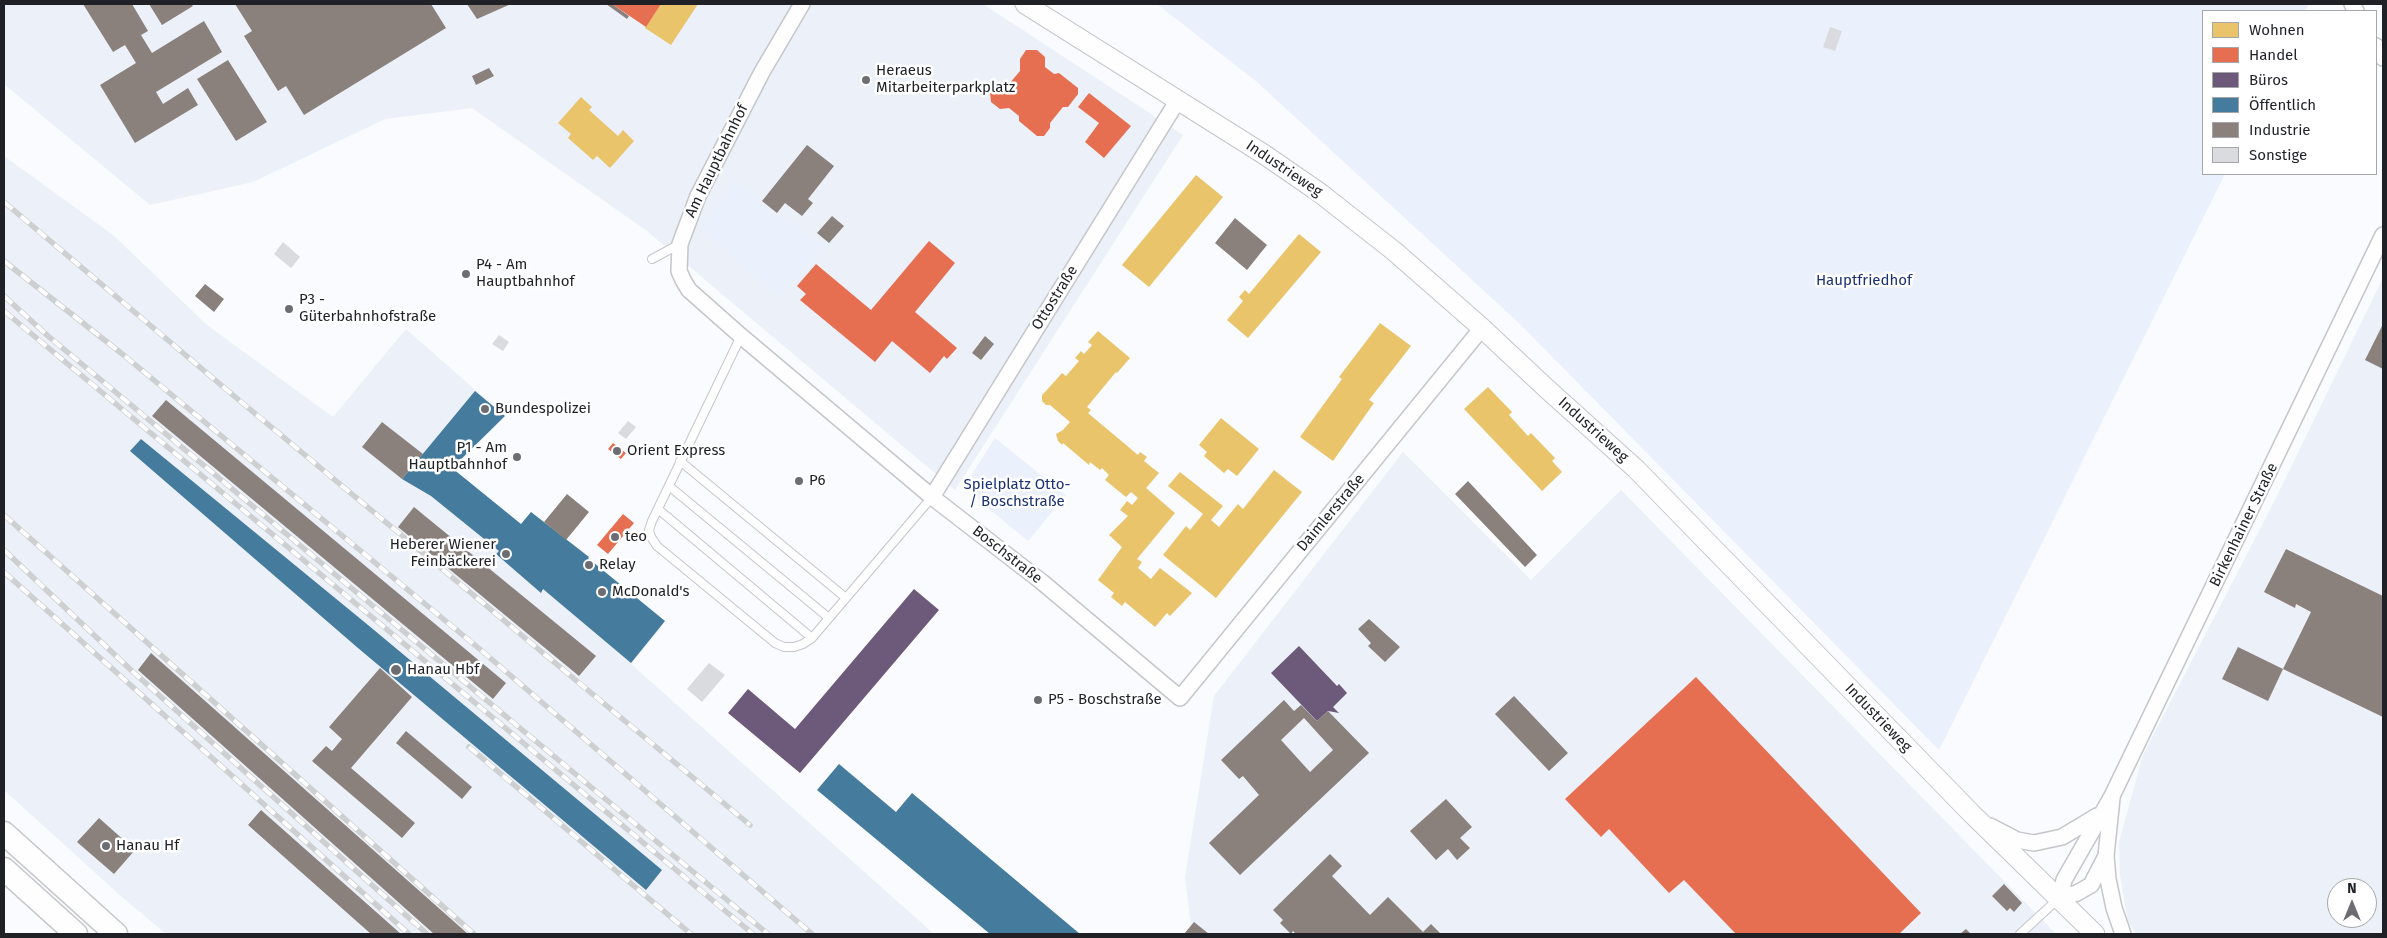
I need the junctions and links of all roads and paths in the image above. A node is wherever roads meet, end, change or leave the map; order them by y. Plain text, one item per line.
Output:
1 (802, 4) edge
2 (1025, 4) edge
3 (1178, 100) junction
4 (2383, 235) edge
5 (680, 244) junction
6 (652, 260) dead end
7 (1482, 328) junction
8 (741, 336) junction
9 (680, 462) junction
10 (669, 486) junction
11 (932, 497) junction
12 (658, 509) junction
13 (846, 598) junction
14 (829, 618) junction
15 (812, 638) junction
16 (1180, 698) joint
17 (2112, 796) junction
18 (1972, 814) junction
19 (2100, 814) junction
20 (4, 833) edge
21 (2106, 856) junction
22 (4, 869) edge
23 (2060, 898) junction
24 (76, 934) edge
25 (116, 934) edge
26 (2020, 934) edge
27 (2095, 934) edge
28 (2123, 934) edge

1 - 5 street, Am Hauptbahnhof
2 - 3 street, Industrieweg
3 - 7 street, Industrieweg
3 - 11 street, Ottostraße
4 - 17 street, Birkenhainer Straße
5 - 6 lane
5 - 8 street, Am Hauptbahnhof
7 - 16 street, Daimlerstraße
7 - 18 street, Industrieweg
8 - 9 lane
8 - 11 street, Boschstraße
9 - 10 lane
9 - 13 lane
10 - 12 lane
10 - 14 lane
11 - 13 lane
11 - 16 street, Boschstraße
12 - 15 lane
12 - 15 lane
13 - 14 lane
14 - 15 lane
17 - 19 street, Birkenhainer Straße
17 - 21 street
18 - 19 street
18 - 23 street, Industrieweg
19 - 23 street, Birkenhainer Straße
20 - 25 main road
21 - 23 street
21 - 28 street
22 - 24 main road
23 - 26 lane
23 - 27 street, Industrieweg

